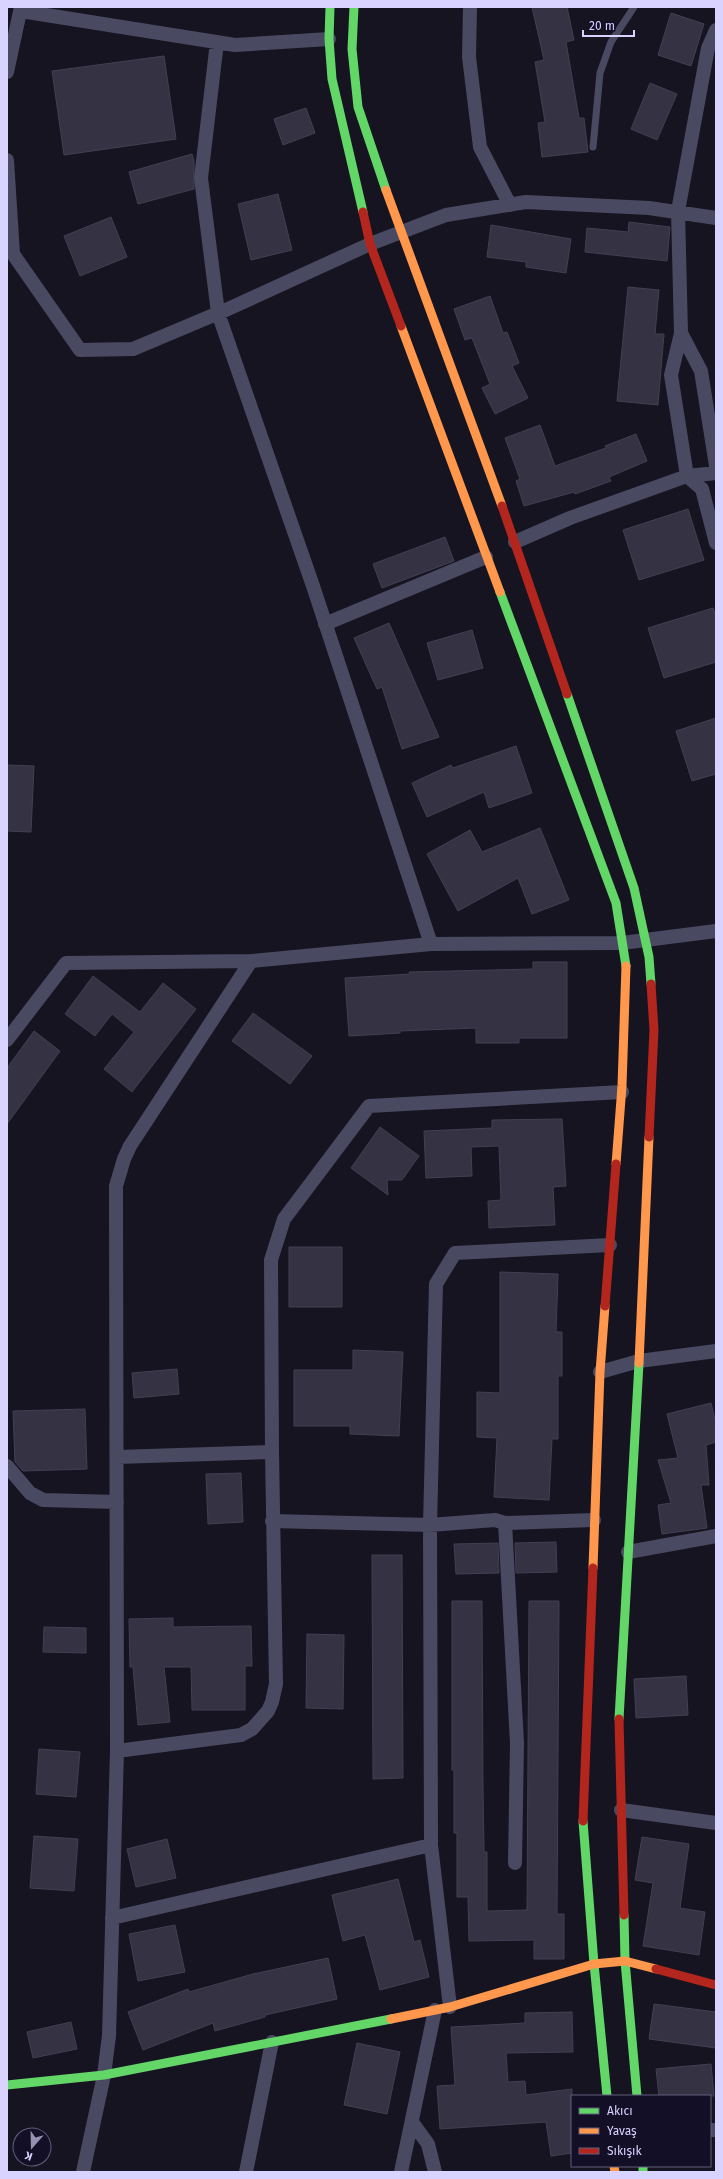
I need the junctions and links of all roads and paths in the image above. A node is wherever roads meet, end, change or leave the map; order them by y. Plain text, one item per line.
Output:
1 (330, 7) edge
2 (354, 7) edge
3 (470, 7) edge
4 (634, 7) edge
5 (21, 9) edge
6 (716, 30) edge
7 (340, 39) junction
8 (217, 42) junction
9 (7, 72) edge
10 (593, 146) dead end
11 (7, 160) edge
12 (510, 205) junction
13 (678, 211) junction
14 (716, 218) edge
15 (401, 232) junction
16 (370, 244) junction
17 (218, 313) junction
18 (681, 333) junction
19 (716, 466) edge
20 (716, 473) edge
21 (687, 476) junction
22 (702, 489) junction
23 (716, 543) edge
24 (501, 550) junction
25 (325, 624) junction
26 (716, 930) edge
27 (645, 941) junction
28 (622, 943) junction
29 (431, 944) junction
30 (250, 961) junction
31 (7, 1040) edge
32 (622, 1092) junction
33 (610, 1245) junction
34 (716, 1351) edge
35 (639, 1362) junction
36 (600, 1372) junction
37 (272, 1452) junction
38 (117, 1457) junction
39 (7, 1466) edge
40 (117, 1502) junction
41 (594, 1520) junction
42 (272, 1521) junction
43 (505, 1523) junction
44 (430, 1525) junction
45 (716, 1536) edge
46 (628, 1552) junction
47 (117, 1751) junction
48 (621, 1810) junction
49 (716, 1823) edge
50 (430, 1844) junction
51 (515, 1863) dead end
52 (112, 1918) junction
53 (625, 1961) junction
54 (594, 1964) junction
55 (716, 1985) edge
56 (450, 2007) junction
57 (435, 2010) junction
58 (272, 2042) junction
59 (104, 2075) junction
60 (7, 2085) edge
61 (607, 2095) edge
62 (637, 2095) edge
63 (412, 2122) junction
64 (83, 2172) edge
65 (246, 2172) edge
66 (401, 2172) edge
67 (436, 2172) edge

1 - 7 street
2 - 7 street
3 - 12 street
4 - 10 lane
5 - 8 street
5 - 9 street
6 - 13 street
7 - 8 street
7 - 15 street
7 - 16 street
8 - 17 street
11 - 17 street
12 - 13 street
12 - 15 street
13 - 14 street
13 - 18 street
15 - 16 street
15 - 24 street
16 - 17 street
16 - 24 street
17 - 25 street
18 - 19 street
18 - 21 street
20 - 21 street
20 - 22 street
21 - 22 street
21 - 24 street
22 - 23 street
24 - 25 street
24 - 27 street
24 - 28 street
25 - 29 street
26 - 27 street
27 - 28 street
27 - 35 street
28 - 29 street
28 - 32 street
29 - 30 street
30 - 31 street
30 - 38 street
32 - 33 street
32 - 37 street
33 - 36 street
33 - 44 street
34 - 35 street
35 - 36 street
35 - 46 street
36 - 41 street
37 - 38 street
37 - 42 street
38 - 40 street
39 - 40 street
40 - 47 street
41 - 43 street
41 - 54 street
42 - 44 street
42 - 47 street
43 - 44 street
43 - 51 street
44 - 50 street
45 - 46 street
46 - 48 street
47 - 52 street
48 - 49 street
48 - 53 street
50 - 52 street
50 - 56 street
52 - 59 street
53 - 54 street
53 - 55 street
53 - 62 street
54 - 56 street
54 - 61 street
56 - 57 street
57 - 58 street
57 - 63 street
58 - 59 street
58 - 65 street
59 - 60 street
59 - 64 street
63 - 66 street
63 - 67 street

